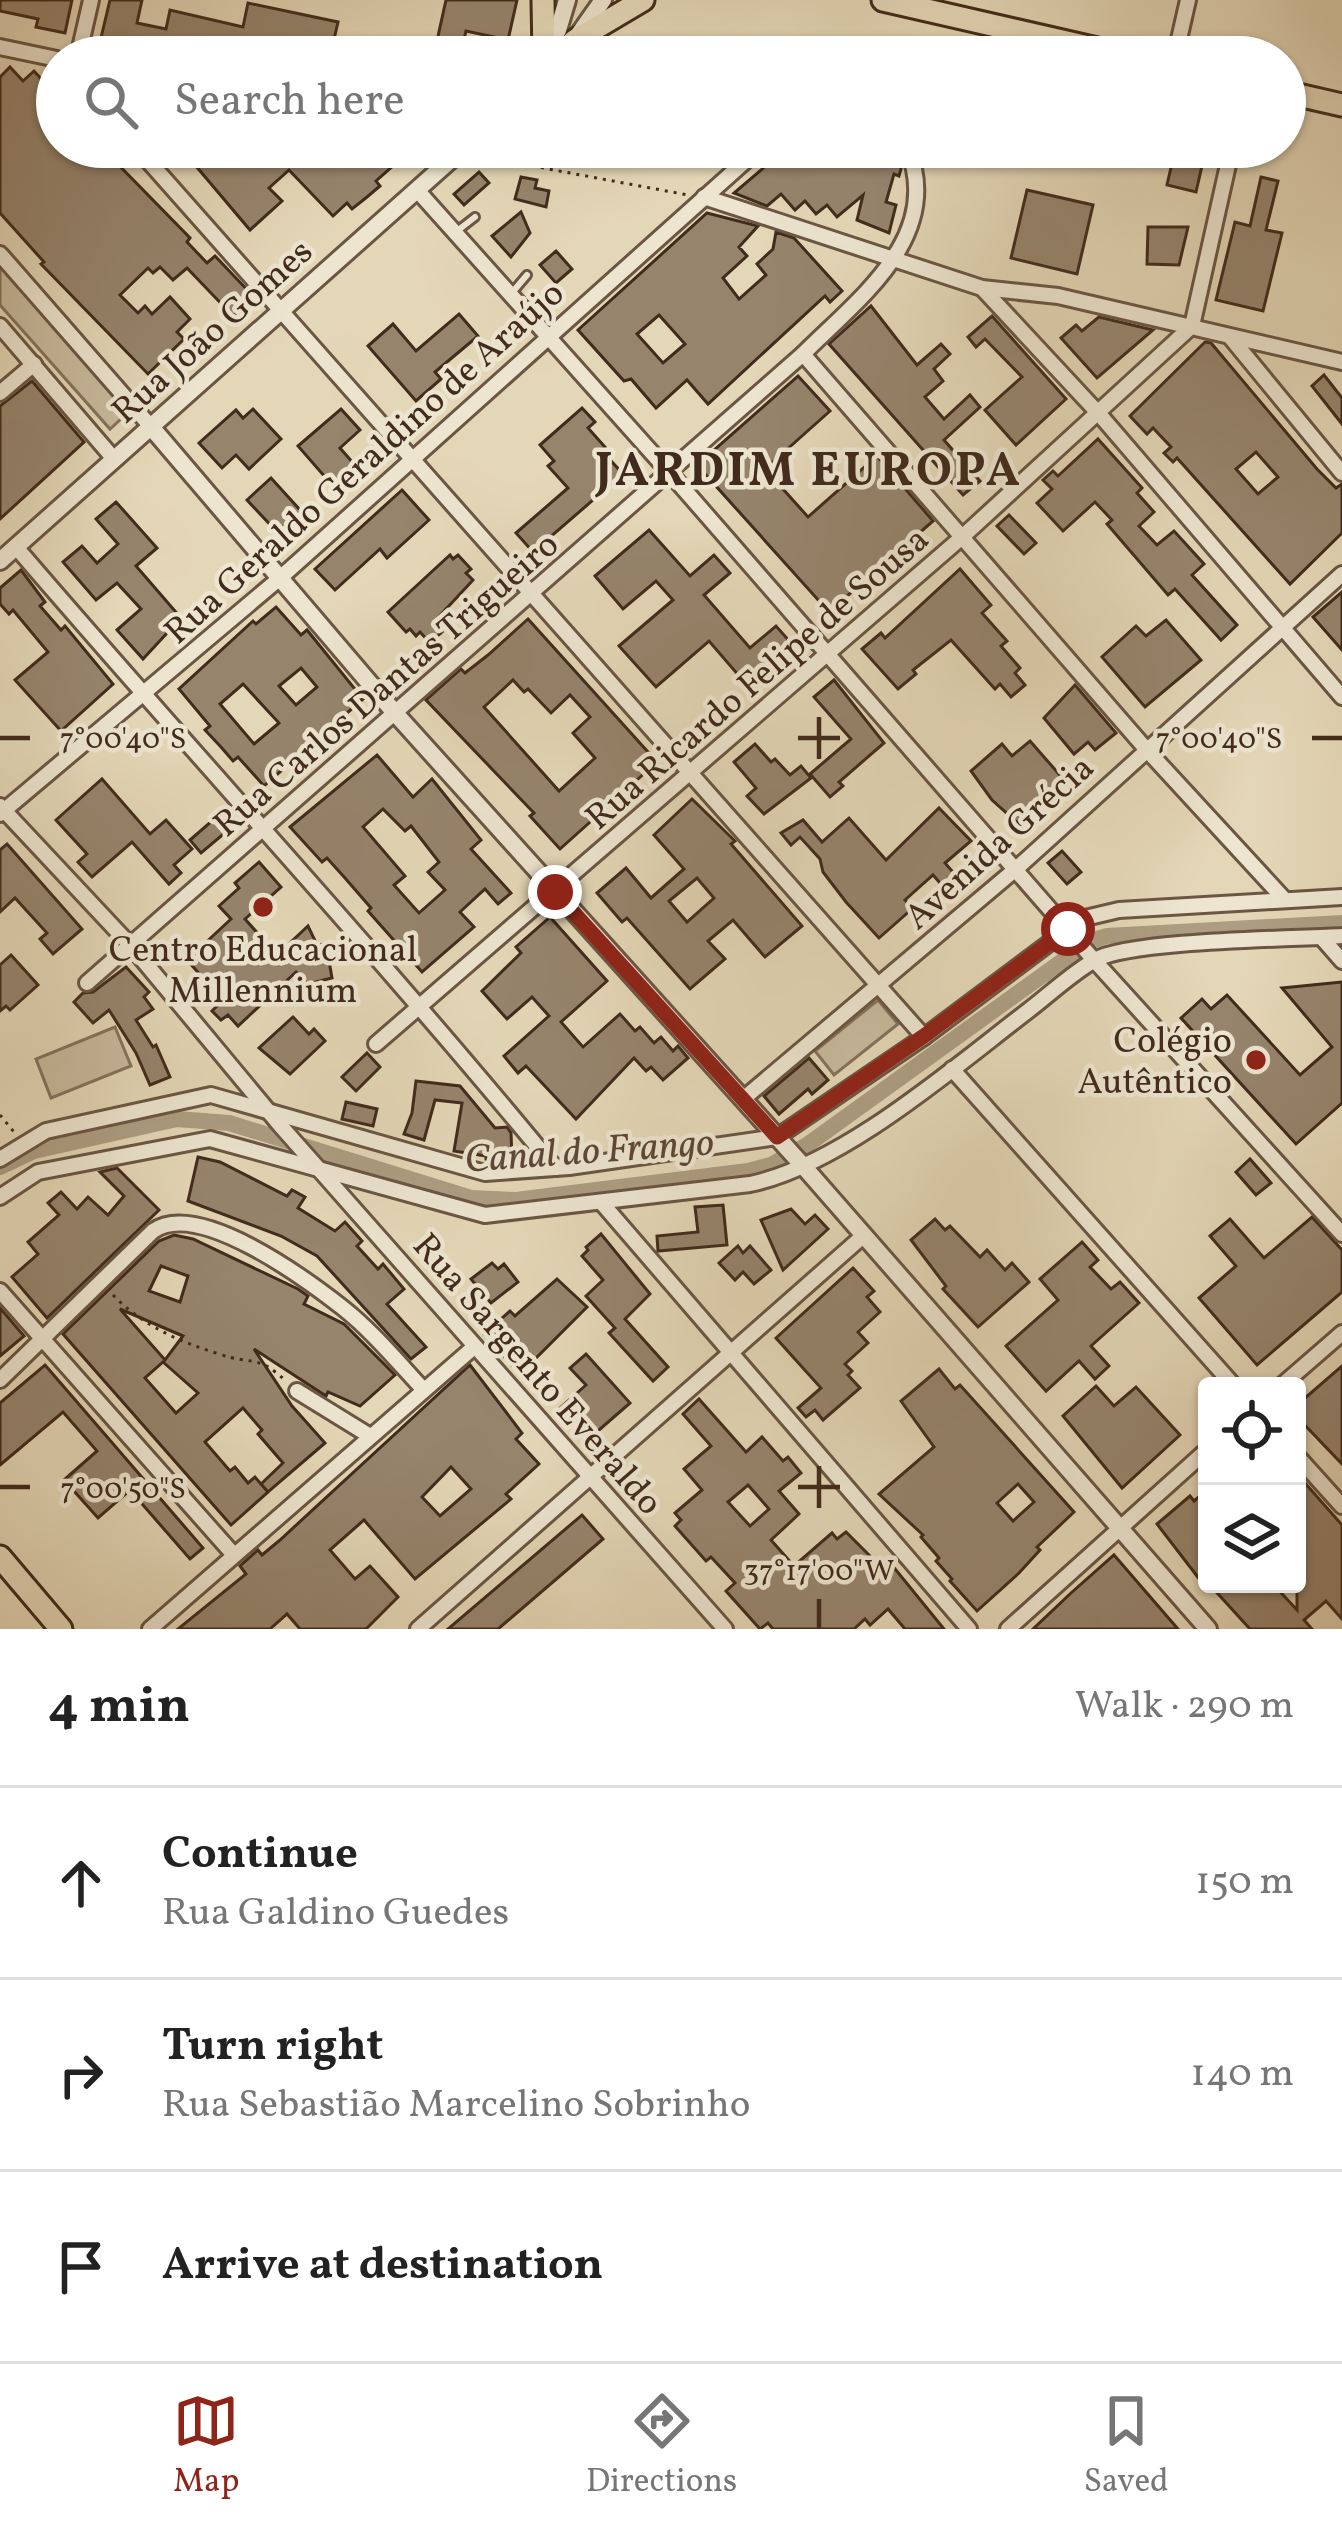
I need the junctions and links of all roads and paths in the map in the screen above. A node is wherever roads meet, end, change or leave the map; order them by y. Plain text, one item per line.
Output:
1 (92, 0) edge
2 (544, 0) edge
3 (567, 0) edge
4 (603, 0) edge
5 (643, 0) edge
6 (883, 0) edge
7 (1188, 0) edge
8 (83, 36) edge
9 (544, 36) edge
10 (555, 36) edge
11 (575, 36) edge
12 (586, 36) edge
13 (1040, 36) edge
14 (1180, 36) edge
15 (0, 47) edge
16 (36, 55) edge
17 (1306, 97) edge
18 (1342, 106) edge
19 (154, 168) edge
20 (441, 168) edge
21 (558, 168) edge
22 (737, 168) edge
23 (916, 168) edge
24 (1227, 168) edge
25 (417, 190) junction
26 (704, 197) junction
27 (475, 217) dead end
28 (454, 234) junction
29 (0, 254) edge
30 (895, 262) junction
31 (527, 275) dead end
32 (982, 288) junction
33 (509, 296) junction
34 (281, 312) junction
35 (0, 326) edge
36 (1192, 326) junction
37 (546, 337) junction
38 (1230, 337) junction
39 (803, 354) junction
40 (1342, 362) edge
41 (34, 364) junction
42 (0, 393) edge
43 (1100, 415) junction
44 (152, 428) junction
45 (413, 457) junction
46 (114, 459) junction
47 (669, 472) junction
48 (1342, 473) edge
49 (962, 538) junction
50 (16, 547) junction
51 (0, 560) edge
52 (1342, 574) edge
53 (280, 578) junction
54 (534, 594) junction
55 (1282, 626) junction
56 (826, 655) junction
57 (143, 696) junction
58 (1342, 697) edge
59 (395, 713) junction
60 (1146, 749) junction
61 (691, 775) junction
62 (2, 810) edge
63 (262, 830) junction
64 (1017, 868) junction
65 (555, 892) junction
66 (1342, 897) edge
67 (1285, 900) junction
68 (1068, 929) junction
69 (1342, 936) edge
70 (1321, 938) junction
71 (132, 947) junction
72 (1094, 960) junction
73 (1342, 961) edge
74 (87, 983) dead end
75 (879, 986) junction
76 (422, 1006) junction
77 (924, 1036) junction
78 (376, 1044) dead end
79 (952, 1069) junction
80 (743, 1099) junction
81 (267, 1109) junction
82 (0, 1114) edge
83 (777, 1137) junction
84 (23, 1142) junction
85 (0, 1159) edge
86 (314, 1162) junction
87 (555, 1168) junction
88 (806, 1168) junction
89 (0, 1197) edge
90 (601, 1202) junction
91 (1342, 1234) edge
92 (863, 1236) junction
93 (103, 1283) junction
94 (0, 1291) edge
95 (1342, 1334) edge
96 (42, 1340) junction
97 (474, 1347) junction
98 (728, 1354) junction
99 (1226, 1377) edge
100 (1292, 1377) edge
101 (0, 1380) edge
102 (422, 1388) junction
103 (297, 1391) joint
104 (370, 1436) junction
105 (1198, 1458) edge
106 (1306, 1466) edge
107 (591, 1478) junction
108 (1342, 1506) edge
109 (1118, 1529) junction
110 (234, 1555) junction
111 (0, 1557) edge
112 (61, 1629) edge
113 (150, 1629) edge
114 (418, 1629) edge
115 (725, 1629) edge
116 (969, 1629) edge
117 (1008, 1629) edge
118 (1208, 1629) edge

1 - 8 street
2 - 9 main road
3 - 10 street
4 - 11 street
5 - 12 main road
6 - 13 main road
7 - 14 street
15 - 16 street
17 - 18 main road
19 - 34 street
20 - 25 street, Rua João Gomes
21 - 26 path
22 - 26 street, Rua Geraldo Geraldino de Araújo
23 - 30 street, Rua Carlos Dantas Trigueiro
24 - 36 street
25 - 28 street
25 - 34 street, Rua João Gomes
26 - 30 street
26 - 37 street, Rua Geraldo Geraldino de Araújo
27 - 28 lane
28 - 33 street
29 - 44 street
30 - 32 street
30 - 39 street, Rua Carlos Dantas Trigueiro
31 - 33 lane
32 - 36 street
32 - 43 street
33 - 37 street
34 - 44 street, Rua João Gomes
34 - 45 street
35 - 41 street
36 - 38 street
36 - 43 street, Rua Ricardo Felipe de Sousa
37 - 45 street, Rua Geraldo Geraldino de Araújo
37 - 47 street
38 - 40 street
38 - 48 street
39 - 47 street, Rua Carlos Dantas Trigueiro
39 - 49 street
41 - 42 street
41 - 46 street
43 - 49 street, Rua Ricardo Felipe de Sousa
43 - 55 street
44 - 46 street, Rua João Gomes
44 - 53 street
45 - 53 street, Rua Geraldo Geraldino de Araújo
45 - 54 street
46 - 50 street, Rua João Gomes
47 - 54 street, Rua Carlos Dantas Trigueiro
47 - 56 street
49 - 56 street, Rua Ricardo Felipe de Sousa
49 - 60 street
50 - 51 street, Rua João Gomes
50 - 57 street
52 - 55 street, Avenida Grécia
53 - 57 street, Rua Geraldo Geraldino de Araújo
53 - 59 street
54 - 59 street, Rua Carlos Dantas Trigueiro
54 - 61 street
55 - 58 street
55 - 60 street, Avenida Grécia
56 - 61 street, Rua Ricardo Felipe de Sousa
56 - 64 street
57 - 62 street, Rua Geraldo Geraldino de Araújo
57 - 63 street
59 - 63 street, Rua Carlos Dantas Trigueiro
59 - 65 street
60 - 64 street, Avenida Grécia
60 - 67 street
61 - 65 street, Rua Ricardo Felipe de Sousa
61 - 75 street
62 - 71 street, Rua Sargento Everaldo
63 - 71 street, Rua Carlos Dantas Trigueiro
63 - 76 street
64 - 68 street
64 - 75 street, Avenida Grécia
65 - 76 street, Rua Ricardo Felipe de Sousa
65 - 80 street
66 - 67 street
67 - 68 street
68 - 72 street
68 - 77 street
69 - 70 street
70 - 72 street
70 - 73 street
71 - 74 street, Rua Carlos Dantas Trigueiro
71 - 81 street, Rua Sargento Everaldo
72 - 79 street
72 - 91 street
75 - 77 street
75 - 80 street, Avenida Grécia
76 - 78 street, Rua Ricardo Felipe de Sousa
76 - 87 street
77 - 83 street
79 - 88 street
79 - 99 street
80 - 83 street
81 - 84 street
81 - 86 street, Rua Sargento Everaldo
81 - 87 street
82 - 84 path
83 - 87 street
83 - 88 street
84 - 85 street
86 - 89 street
86 - 90 street
86 - 97 street, Rua Sargento Everaldo
88 - 90 street
88 - 92 street
90 - 98 street
92 - 98 street
92 - 109 street
93 - 96 street
93 - 102 street
93 - 103 path
94 - 96 street
95 - 100 street
96 - 101 street
96 - 110 street
97 - 102 street
97 - 107 street, Rua Sargento Everaldo
98 - 107 street
98 - 116 street
102 - 104 street
103 - 104 street
104 - 110 street
105 - 109 street
106 - 108 street
107 - 114 street
107 - 115 street, Rua Sargento Everaldo
109 - 117 street
109 - 118 street
110 - 113 street
111 - 112 main road

